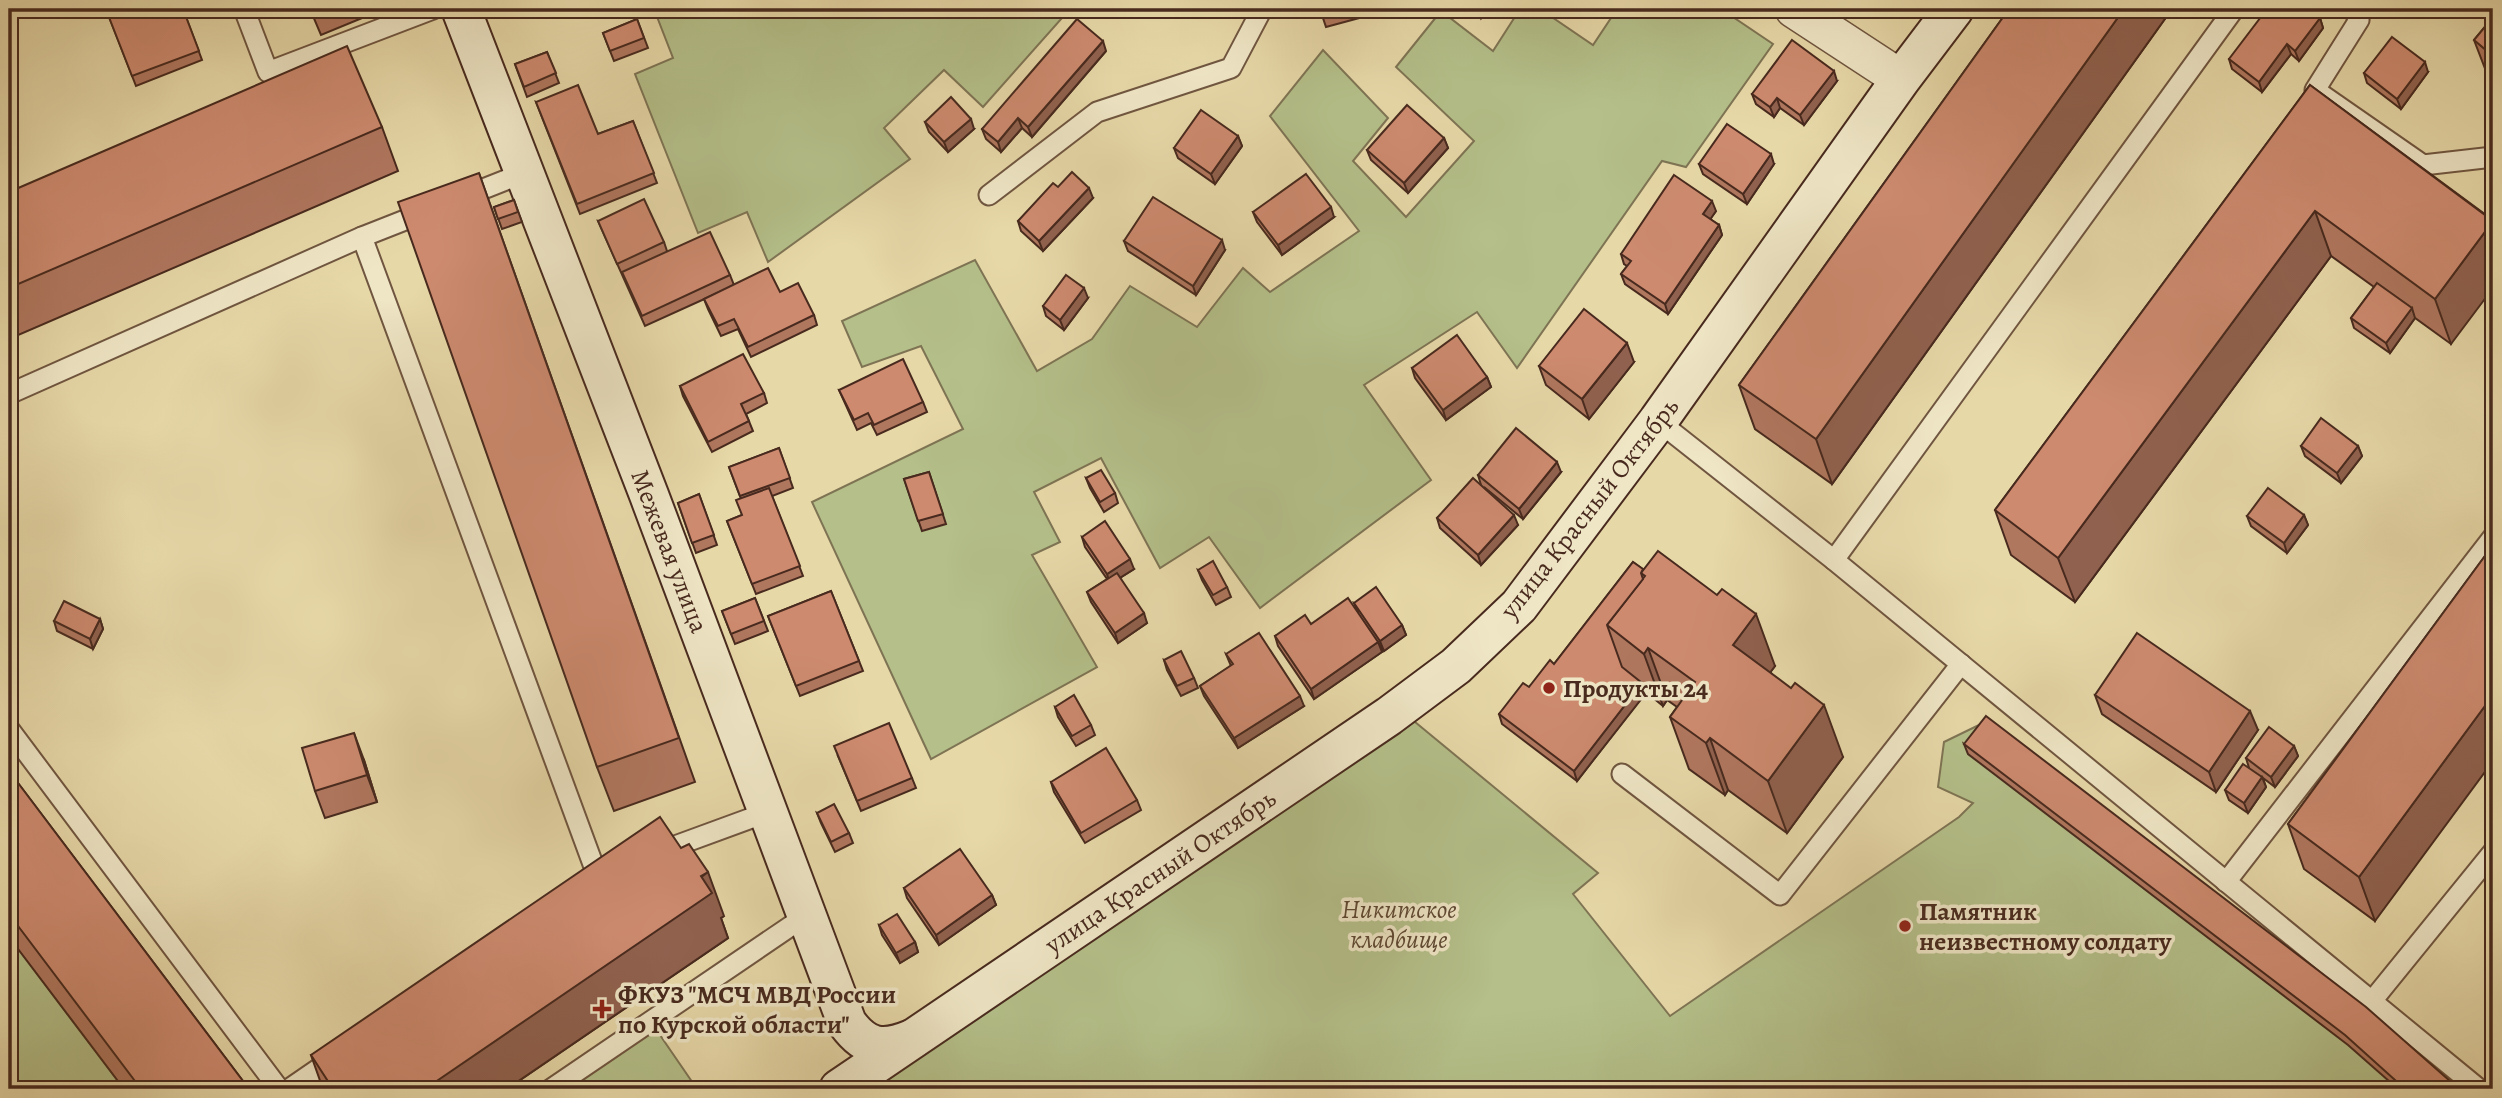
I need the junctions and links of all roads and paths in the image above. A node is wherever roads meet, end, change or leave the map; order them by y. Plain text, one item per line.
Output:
1 (244, 9) edge
2 (433, 9) edge
3 (461, 9) edge
4 (1262, 9) edge
5 (1794, 9) edge
6 (1954, 9) edge
7 (2234, 9) edge
8 (2353, 9) edge
9 (1901, 79) junction
10 (2493, 157) edge
11 (526, 172) junction
12 (989, 195) dead end
13 (362, 237) junction
14 (9, 394) edge
15 (1658, 421) junction
16 (2493, 537) edge
17 (1834, 560) junction
18 (1961, 664) junction
19 (9, 729) edge
20 (1622, 774) dead end
21 (768, 812) junction
22 (2493, 852) edge
23 (634, 861) edge
24 (598, 876) edge
25 (2226, 882) junction
26 (807, 915) junction
27 (2372, 1001) junction
28 (914, 1038) junction
29 (357, 1042) edge
30 (279, 1089) edge
31 (289, 1089) edge
32 (551, 1089) edge
33 (839, 1089) edge
34 (2479, 1089) edge

1 - 2 lane
3 - 11 main road, Межевая улица
4 - 12 lane
5 - 9 street
6 - 9 main road, улица Красный Октябрь
7 - 17 lane
8 - 10 lane
9 - 15 main road, улица Красный Октябрь
11 - 13 lane
11 - 21 main road, Межевая улица
13 - 14 lane
13 - 24 lane
15 - 17 lane
15 - 28 main road, улица Красный Октябрь
16 - 25 lane
17 - 18 lane
18 - 20 lane
18 - 25 lane
19 - 30 lane
21 - 23 lane
21 - 26 main road, Межевая улица
22 - 27 lane
25 - 27 lane
26 - 28 main road, Межевая улица
26 - 32 lane
27 - 34 lane
28 - 33 main road, улица Красный Октябрь
29 - 31 lane

